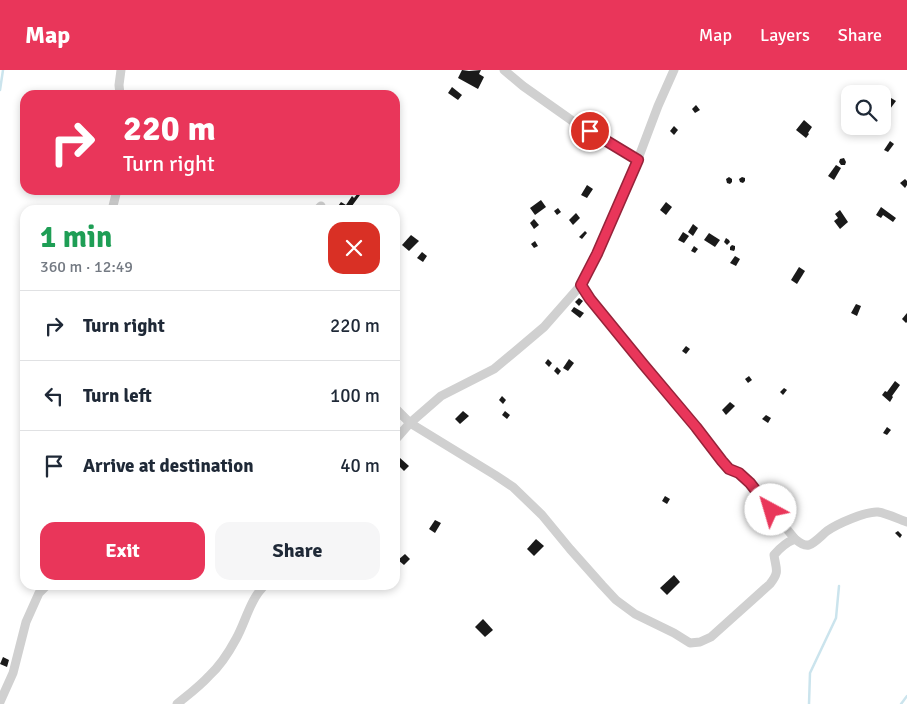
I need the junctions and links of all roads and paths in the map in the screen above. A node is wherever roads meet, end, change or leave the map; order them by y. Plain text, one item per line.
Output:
1 (121, 70) edge
2 (504, 70) edge
3 (674, 70) edge
4 (120, 90) edge
5 (638, 160) junction
6 (581, 285) junction
7 (400, 413) edge
8 (410, 423) junction
9 (400, 434) edge
10 (907, 522) edge
11 (794, 539) junction
12 (42, 590) edge
13 (260, 590) edge
14 (0, 702) edge
15 (177, 704) edge

1 - 4 street
2 - 5 street
3 - 5 street
5 - 6 street
6 - 8 street
6 - 11 street
7 - 8 street
8 - 9 street
8 - 11 street
10 - 11 street
12 - 14 street
13 - 15 street

